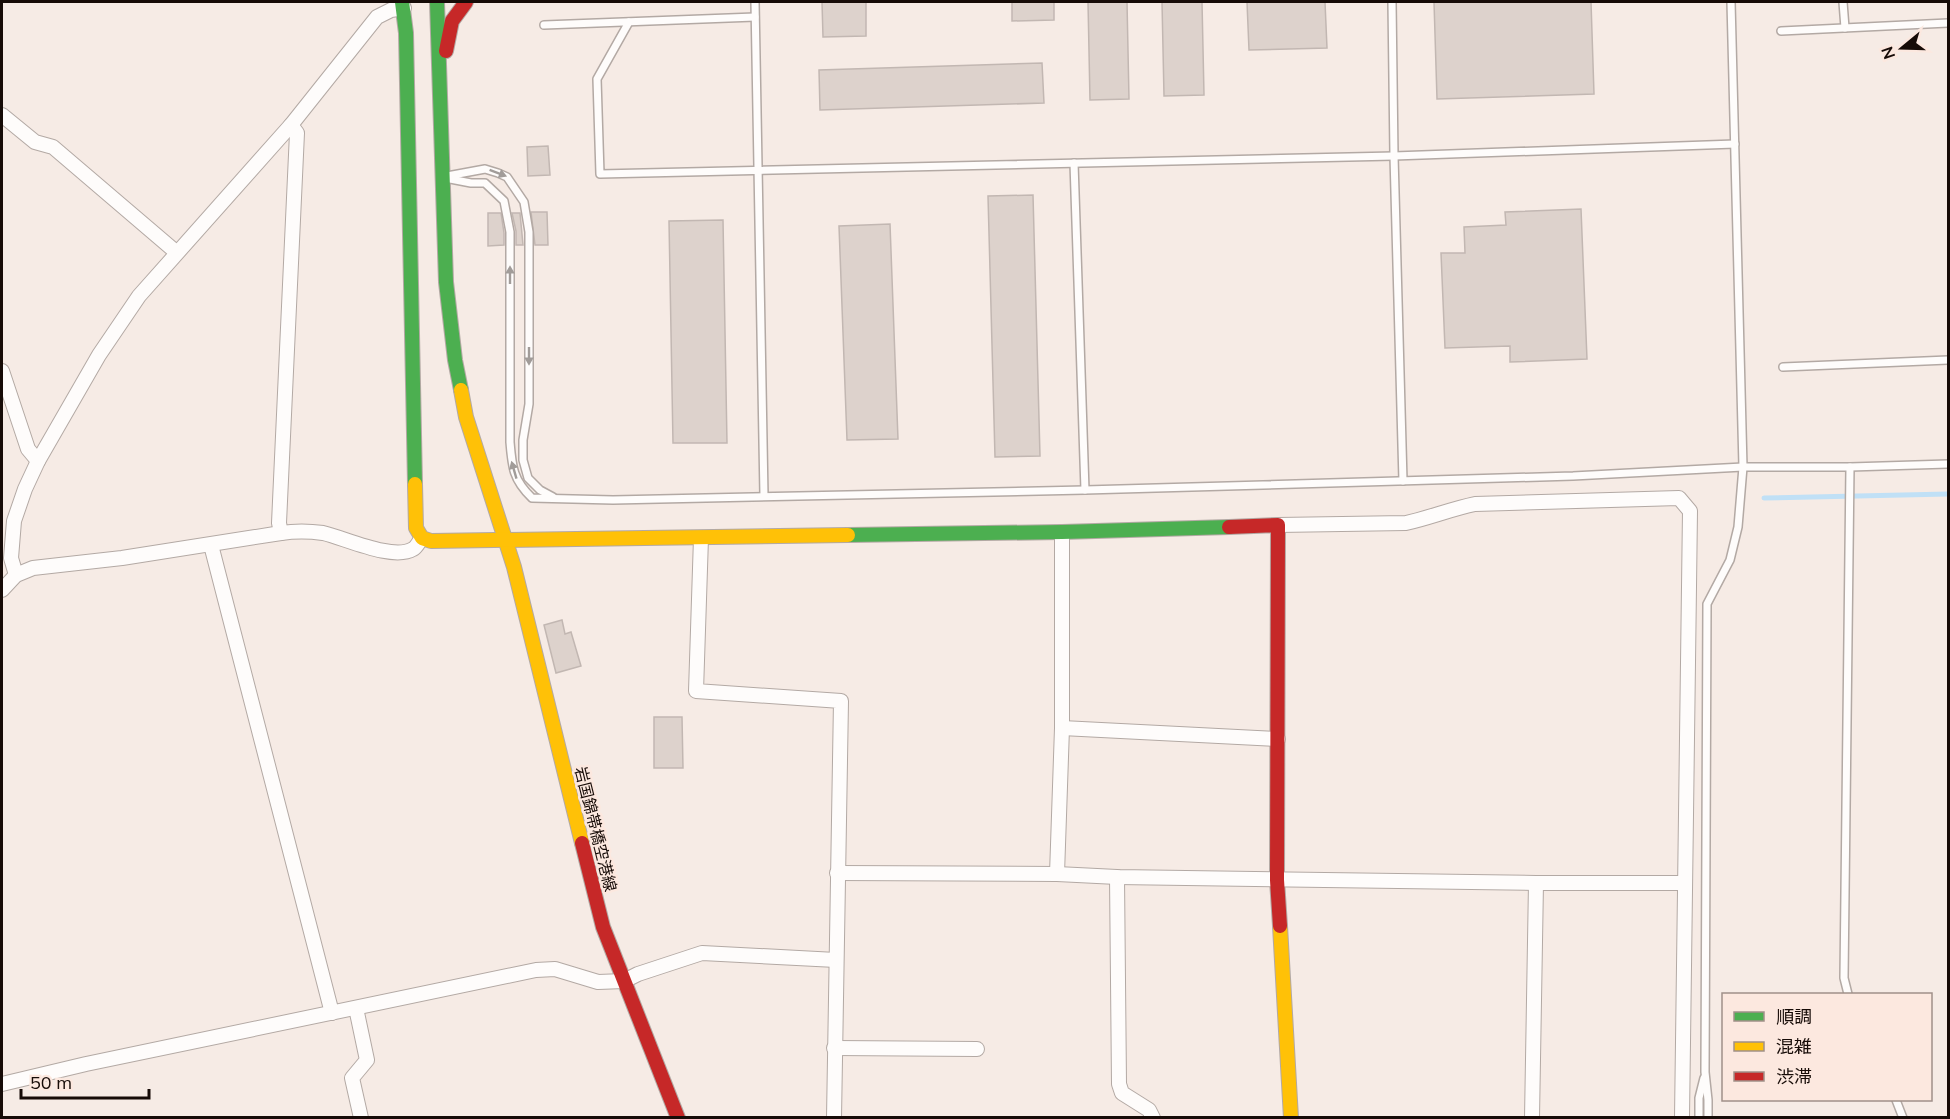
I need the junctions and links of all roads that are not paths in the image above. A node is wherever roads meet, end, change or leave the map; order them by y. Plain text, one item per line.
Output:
1 (437, 2) edge
2 (466, 2) edge
3 (755, 2) edge
4 (1392, 2) edge
5 (1731, 2) edge
6 (1844, 2) edge
7 (403, 5) edge
8 (755, 17) junction
9 (629, 22) junction
10 (1948, 23) edge
11 (544, 25) dead end
12 (1845, 28) junction
13 (1781, 31) dead end
14 (2, 115) edge
15 (291, 125) junction
16 (1735, 144) junction
17 (441, 149) junction
18 (1394, 156) junction
19 (1074, 164) junction
20 (758, 170) junction
21 (441, 177) junction
22 (176, 252) junction
23 (1948, 360) edge
24 (1783, 367) dead end
25 (2, 371) edge
26 (38, 461) junction
27 (1948, 464) edge
28 (1743, 467) junction
29 (1850, 467) junction
30 (1403, 481) junction
31 (1085, 490) junction
32 (764, 496) junction
33 (556, 499) junction
34 (1278, 525) junction
35 (1062, 532) junction
36 (281, 533) junction
37 (422, 538) junction
38 (701, 538) junction
39 (505, 540) junction
40 (212, 545) junction
41 (16, 574) junction
42 (2, 590) edge
43 (1062, 728) junction
44 (1278, 739) junction
45 (837, 873) junction
46 (1057, 874) junction
47 (1117, 877) junction
48 (1277, 880) junction
49 (1536, 883) junction
50 (1685, 883) junction
51 (836, 960) junction
52 (624, 981) junction
53 (1848, 993) edge
54 (356, 1008) junction
55 (332, 1013) junction
56 (834, 1048) junction
57 (977, 1049) dead end
58 (1705, 1072) junction
59 (2, 1084) edge
60 (1896, 1101) edge
61 (361, 1118) edge
62 (678, 1118) edge
63 (834, 1118) edge
64 (1153, 1118) edge
65 (1291, 1118) edge
66 (1532, 1118) edge
67 (1682, 1118) edge
68 (1699, 1118) edge
69 (1708, 1118) edge
70 (1903, 1118) edge

1 - 17 street
2 - 17 street
3 - 8 lane
4 - 18 lane
5 - 16 lane
6 - 12 lane
7 - 15 street
7 - 37 street
8 - 9 lane
8 - 20 lane
9 - 11 lane
9 - 20 lane
10 - 12 lane
12 - 13 lane
14 - 22 street
15 - 22 street
15 - 36 street
16 - 18 lane
16 - 28 lane
17 - 21 street, 岩国錦帯橋空港線
18 - 19 lane
18 - 30 lane
19 - 20 lane
19 - 31 lane
20 - 32 lane
33 -> 21 lane
21 -> 33 lane
21 - 39 street, 岩国錦帯橋空港線
22 - 26 street
23 - 24 lane
25 - 26 street
26 - 41 street
27 - 29 lane
28 - 29 lane
28 - 30 lane
28 - 58 lane
29 - 53 lane
30 - 31 lane
31 - 32 lane
32 - 33 lane
34 - 35 street
34 - 44 street
34 - 50 street
35 - 38 street
35 - 43 street
36 - 37 street
36 - 40 street
37 - 39 street
38 - 39 street
38 - 45 street
39 - 52 street, 岩国錦帯橋空港線
40 - 41 street
40 - 55 street
41 - 42 street
43 - 44 street
43 - 46 street
44 - 48 street
45 - 46 street
45 - 51 street
46 - 47 street
47 - 48 street
47 - 64 street
48 - 49 street
48 - 65 street
49 - 50 street
49 - 66 street
50 - 67 street
51 - 52 street
51 - 56 street
52 - 54 street
52 - 62 street, 岩国錦帯橋空港線
54 - 55 street
54 - 61 street
55 - 59 street
56 - 57 street
56 - 63 street
58 - 68 lane
58 - 69 lane
60 - 70 lane

